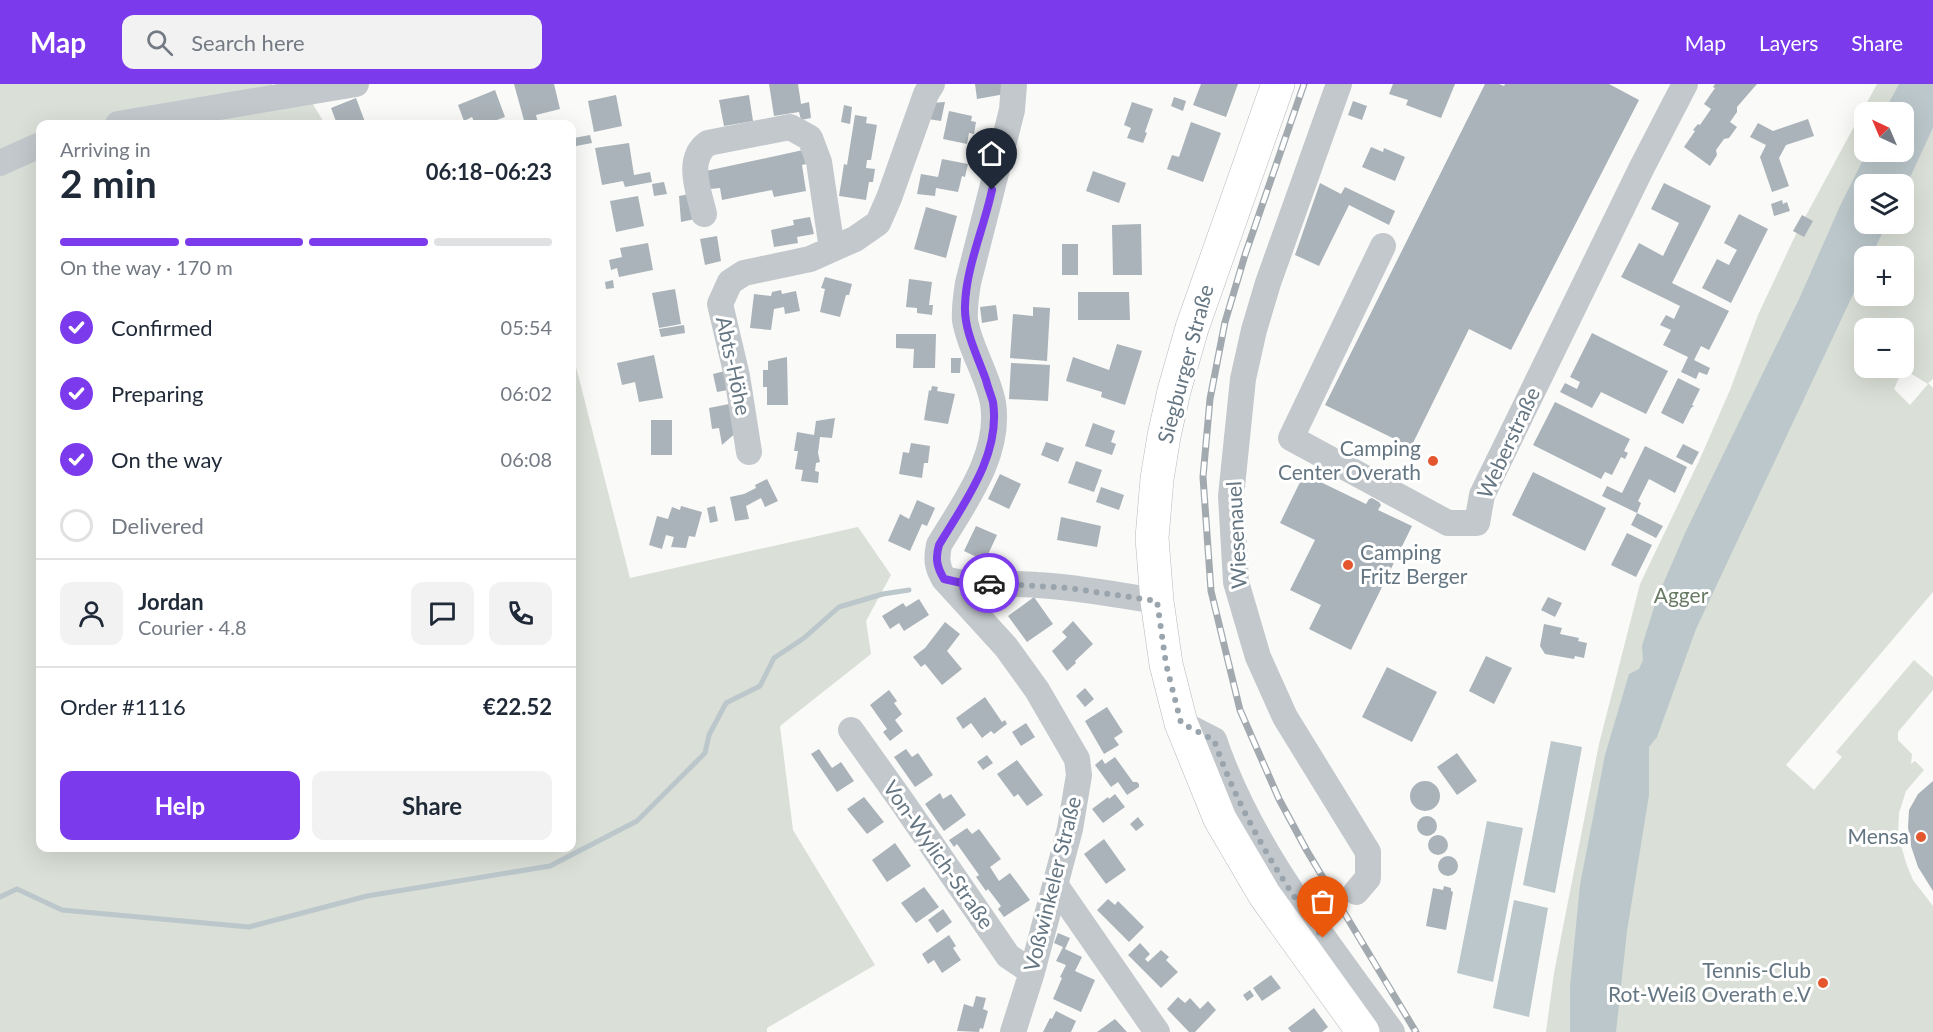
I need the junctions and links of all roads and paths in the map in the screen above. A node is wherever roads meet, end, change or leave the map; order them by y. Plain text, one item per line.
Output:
1 (356, 84) edge
2 (932, 84) edge
3 (1014, 84) edge
4 (1278, 84) edge
5 (1338, 84) edge
6 (1685, 84) edge
7 (139, 120) edge
8 (36, 147) edge
9 (0, 164) edge
10 (704, 214) dead end
11 (1383, 246) dead end
12 (832, 249) junction
13 (749, 452) dead end
14 (951, 587) junction
15 (1157, 601) junction
16 (1181, 723) junction
17 (851, 730) dead end
18 (1056, 886) junction
19 (1356, 892) dead end
20 (1032, 972) junction
21 (1012, 1032) edge
22 (1157, 1032) edge
23 (1363, 1032) edge
24 (1392, 1032) edge

1 - 7 street
2 - 12 street, Abts-Höhe
3 - 14 street
4 - 15 main road, Siegburger Straße
5 - 19 street, Wiesenauel
6 - 11 street, Weberstraße
8 - 9 street
10 - 12 street
12 - 13 street, Abts-Höhe
14 - 15 street
14 - 18 street, Voßwinkeler Straße
15 - 16 main road, Siegburger Straße
16 - 23 main road, Siegburger Straße
16 - 24 street
17 - 20 street, Von-Wylich-Straße
18 - 20 street, Voßwinkeler Straße
18 - 22 street
20 - 21 street, Voßwinkeler Straße

